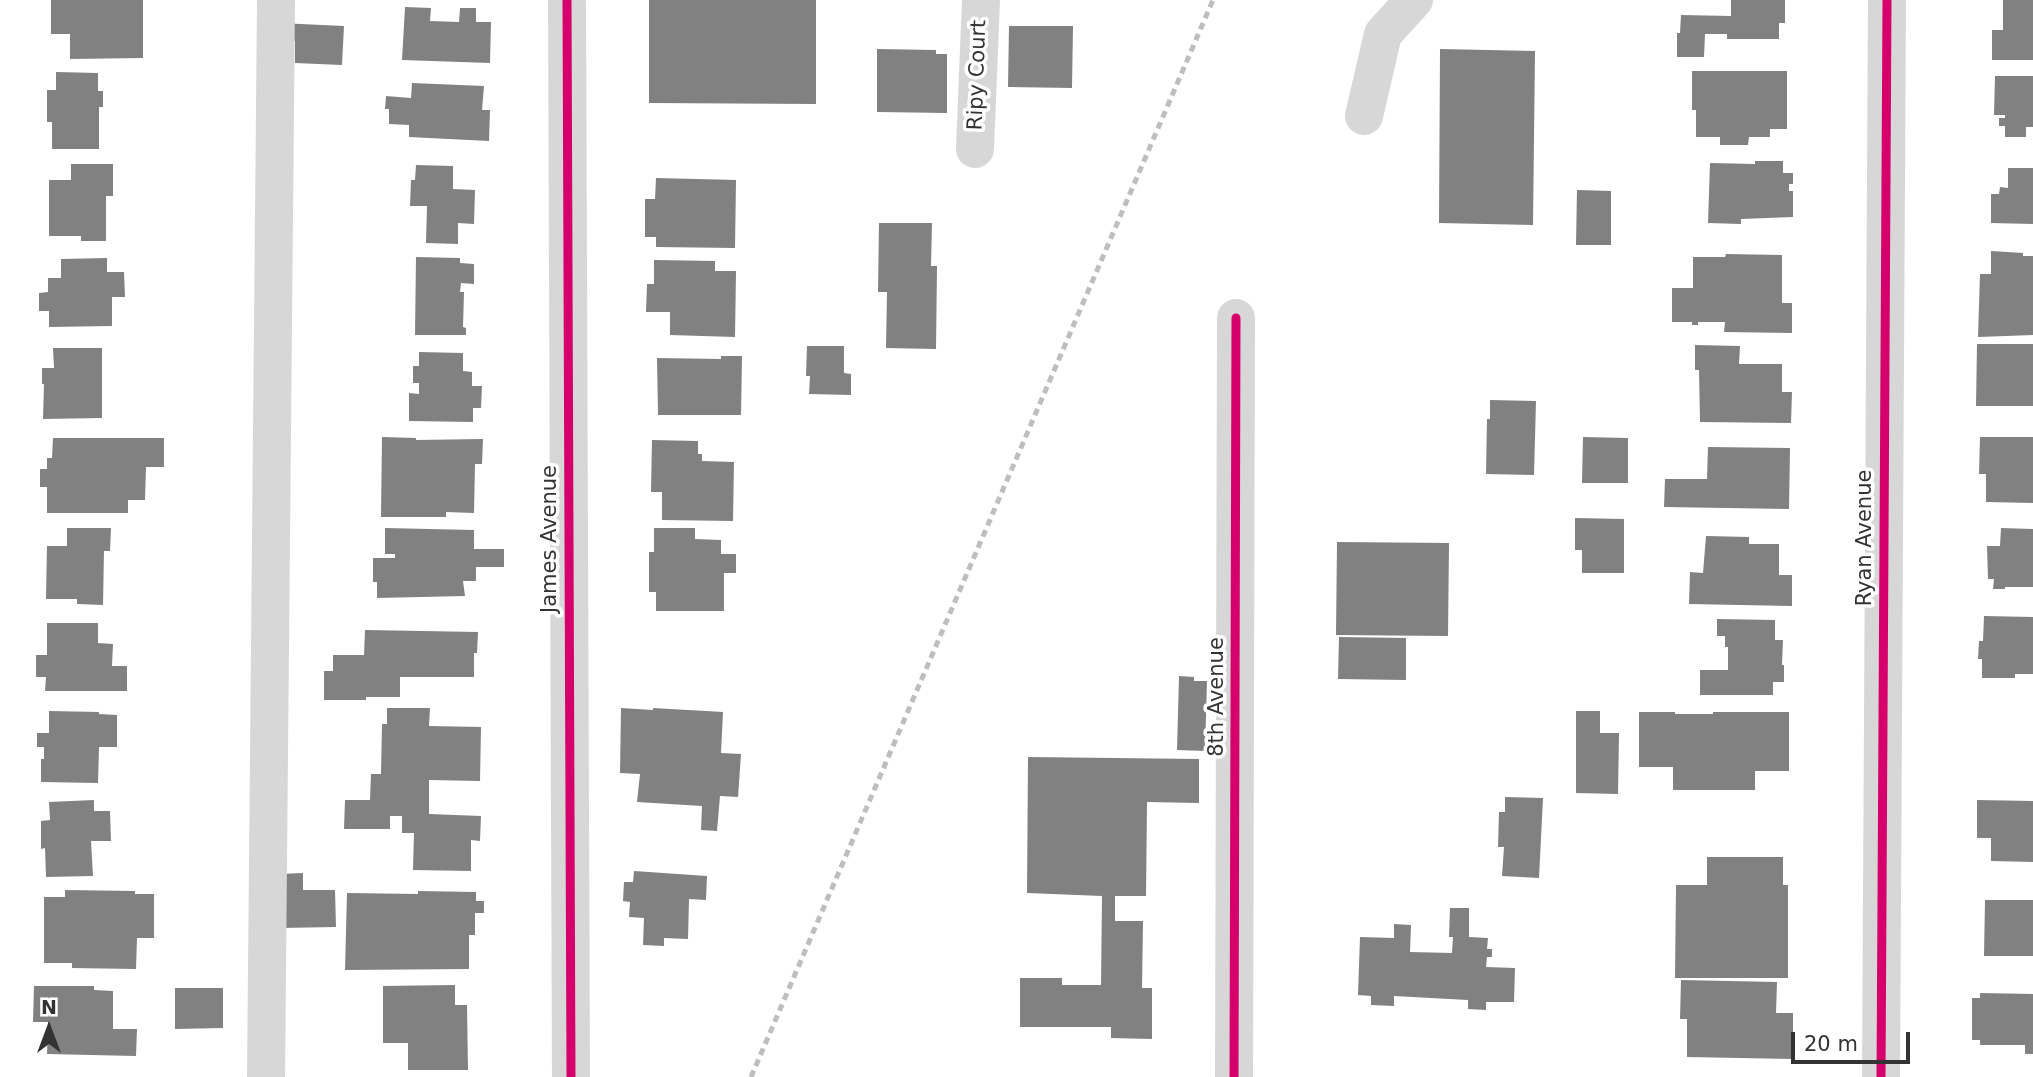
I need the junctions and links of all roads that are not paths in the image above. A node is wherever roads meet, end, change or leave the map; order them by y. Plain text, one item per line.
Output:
1 (276, 0) edge
2 (567, 0) edge
3 (981, 0) edge
4 (1414, 0) edge
5 (1887, 0) edge
6 (1364, 116) dead end
7 (975, 149) dead end
8 (1236, 318) dead end
9 (266, 1077) edge
10 (571, 1077) edge
11 (1234, 1077) edge
12 (1881, 1077) edge

1 - 9 street
2 - 10 street, James Avenue
3 - 7 street, Ripy Court
4 - 6 street
5 - 12 street, Ryan Avenue
8 - 11 street, 8th Avenue

